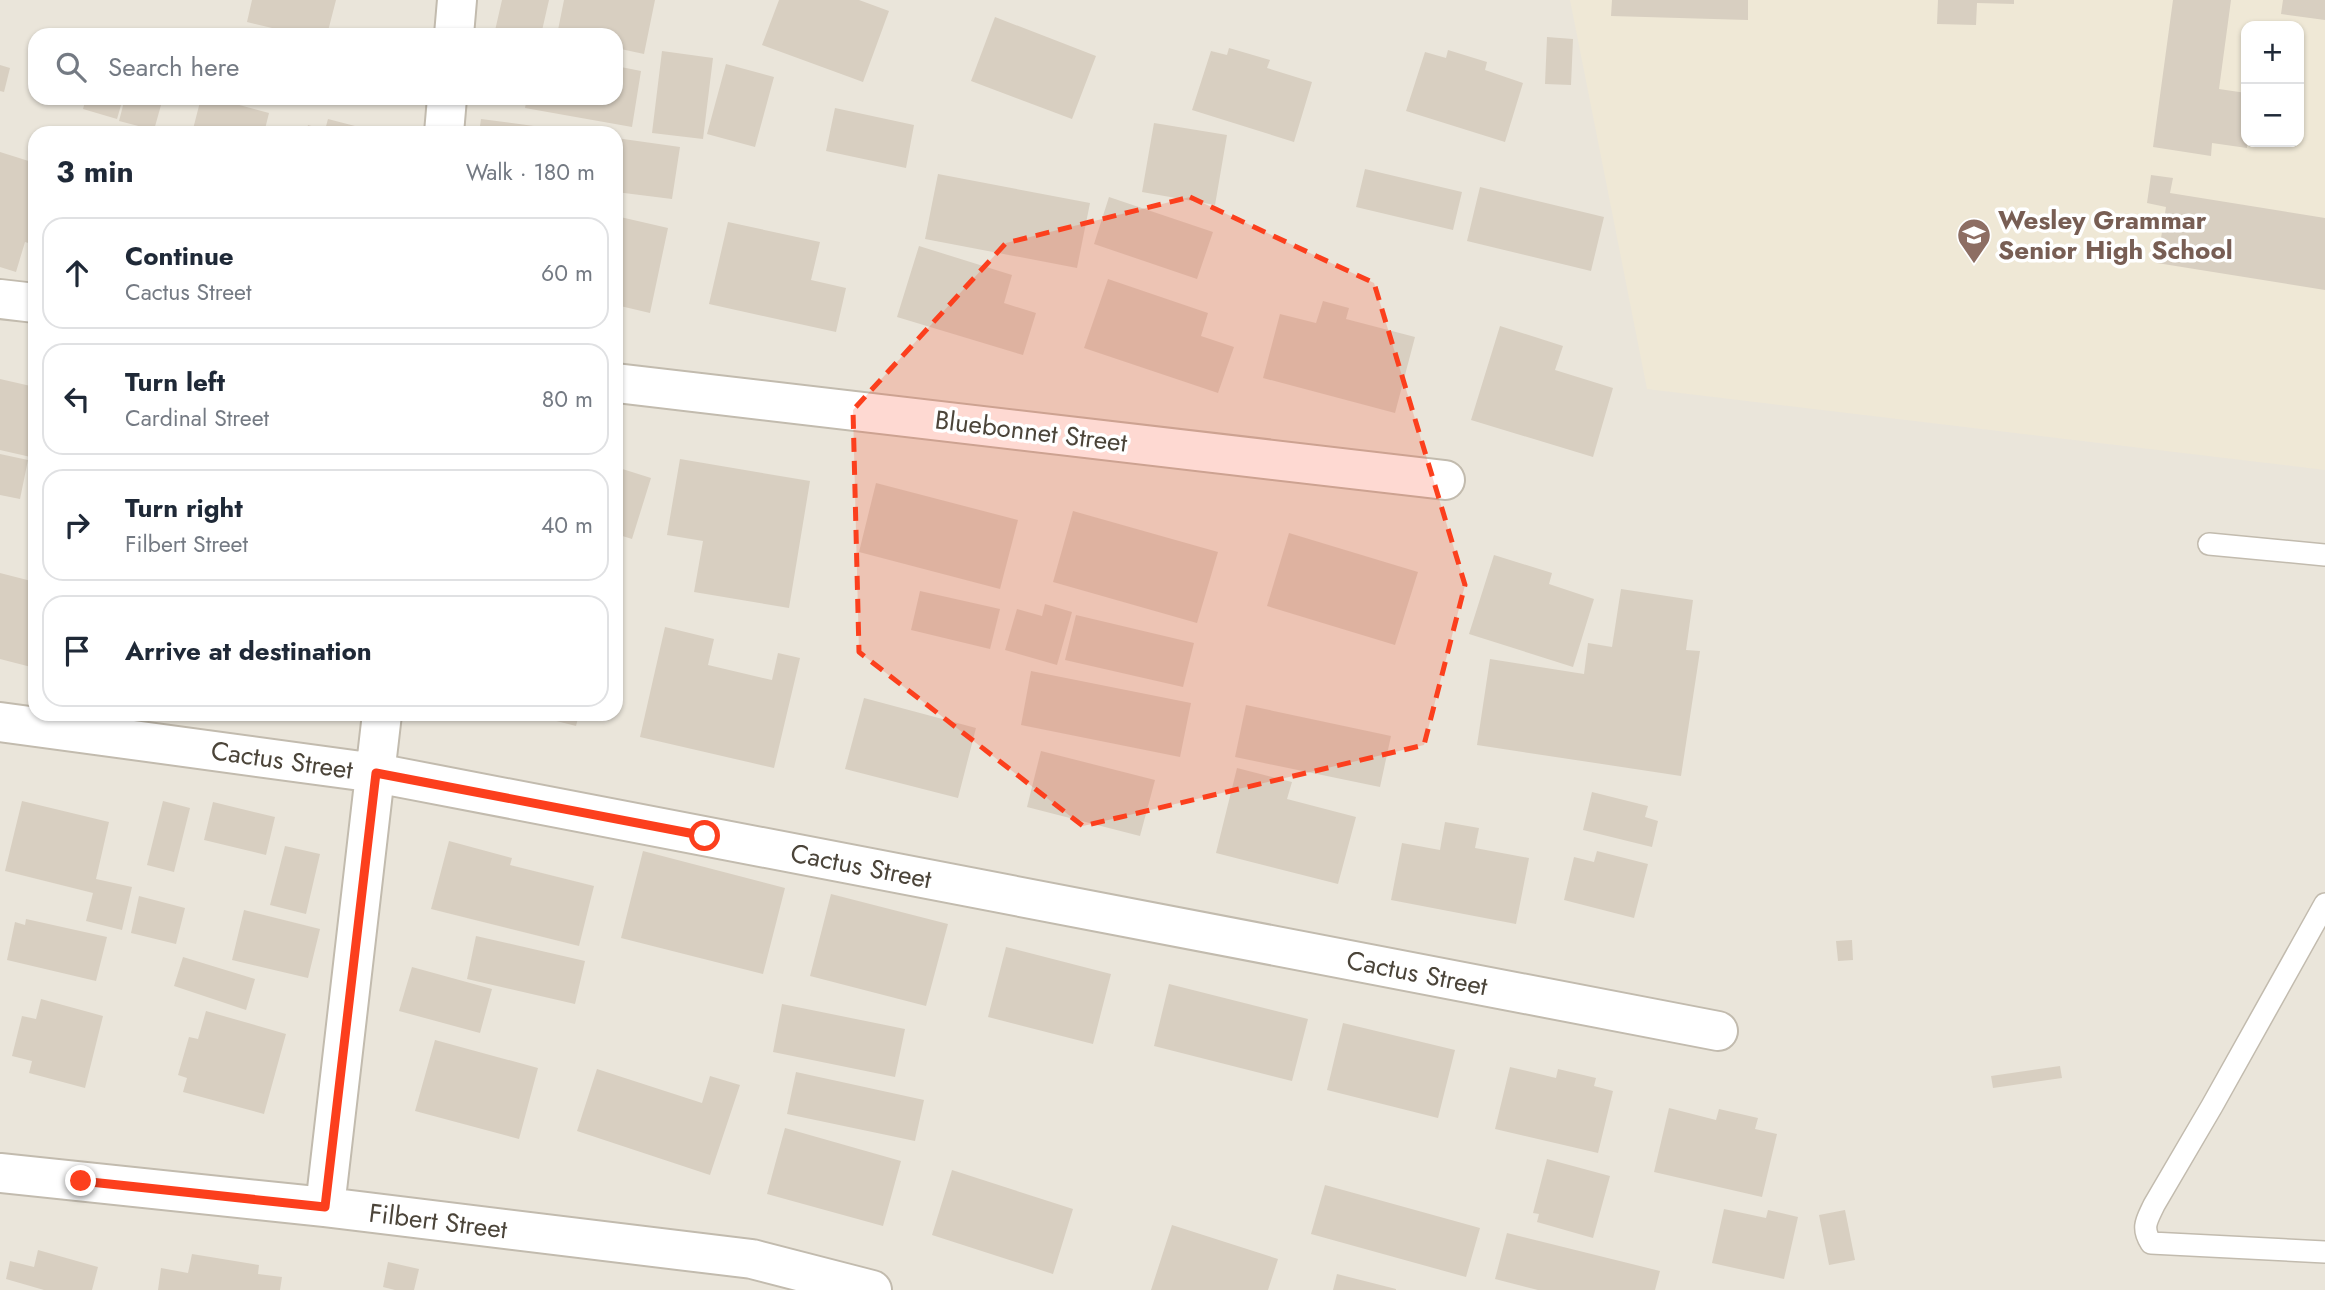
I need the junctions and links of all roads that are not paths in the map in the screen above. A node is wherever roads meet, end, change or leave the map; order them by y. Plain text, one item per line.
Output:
1 (457, 0) edge
2 (455, 28) edge
3 (446, 105) edge
4 (445, 126) edge
5 (0, 299) edge
6 (28, 302) edge
7 (623, 384) edge
8 (1445, 480) dead end
9 (2209, 544) dead end
10 (2325, 555) edge
11 (381, 721) edge
12 (0, 722) edge
13 (376, 773) junction
14 (2325, 904) edge
15 (1718, 1031) dead end
16 (0, 1173) edge
17 (325, 1207) junction
18 (2325, 1252) edge
19 (872, 1290) edge

1 - 2 street
3 - 4 street
5 - 6 street
7 - 8 street, Bluebonnet Street
9 - 10 lane
11 - 13 street
12 - 13 street, Cactus Street
13 - 15 street, Cactus Street
13 - 17 street
14 - 18 lane
16 - 17 street, Filbert Street
17 - 19 street, Filbert Street

